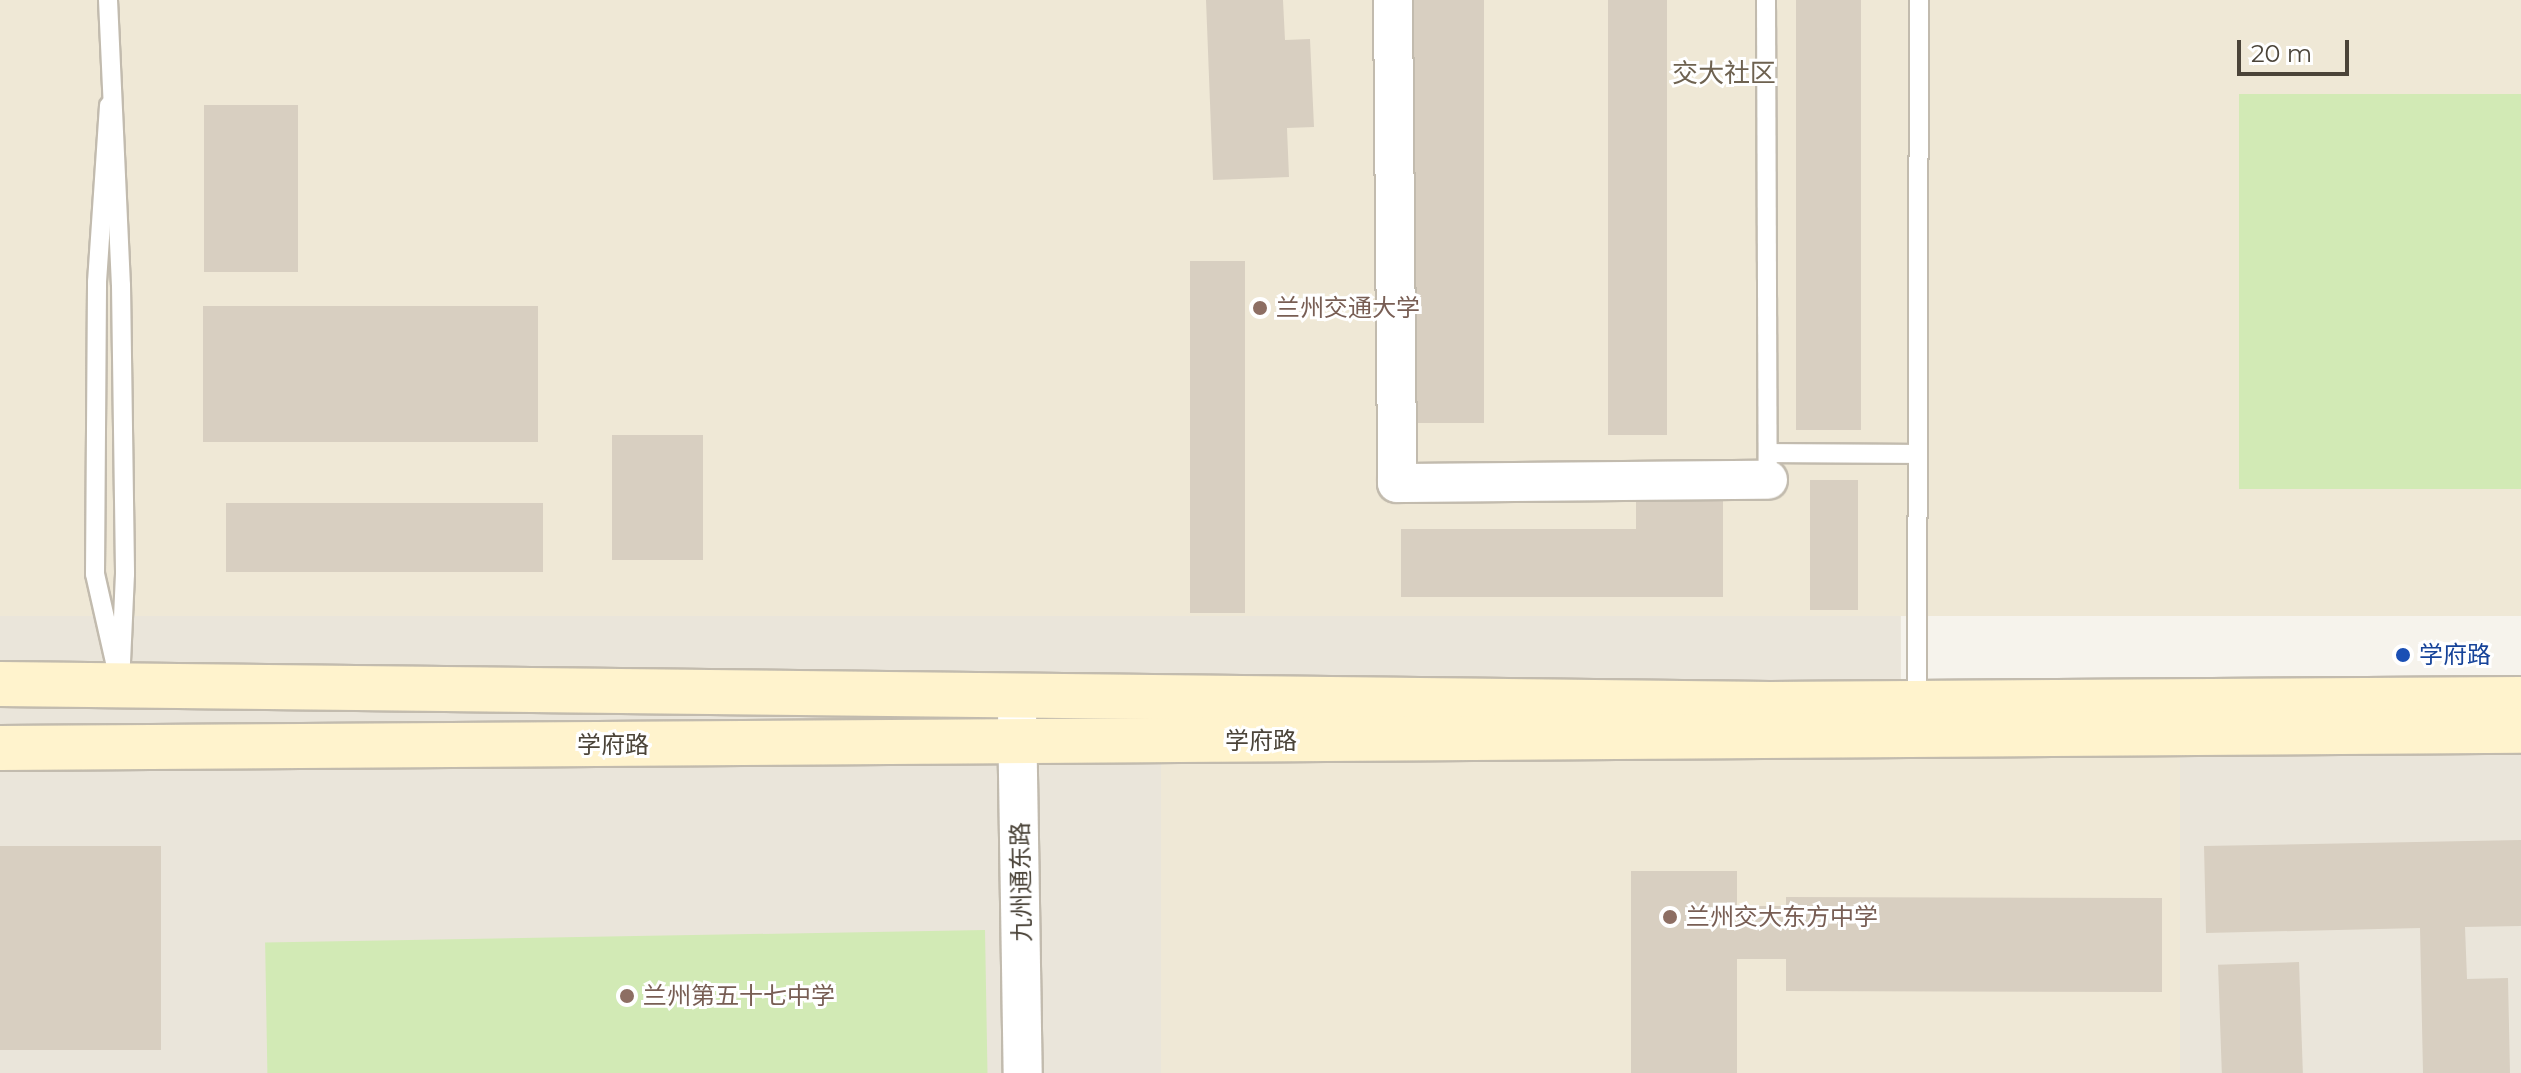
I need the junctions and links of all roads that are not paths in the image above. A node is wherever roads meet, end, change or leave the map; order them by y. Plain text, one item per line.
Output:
1 (108, 0) edge
2 (1393, 0) edge
3 (1766, 0) edge
4 (1919, 0) edge
5 (109, 105) junction
6 (1918, 454) junction
7 (1768, 467) junction
8 (0, 684) edge
9 (120, 684) junction
10 (1016, 692) junction
11 (2521, 699) edge
12 (1917, 703) junction
13 (2521, 731) edge
14 (1020, 743) junction
15 (0, 748) edge
16 (1023, 1073) edge

1 - 5 lane
2 - 7 street
3 - 7 lane
4 - 6 lane
5 - 9 lane
5 - 9 lane
6 - 7 lane
6 - 12 lane
8 - 9 street, 学府路
9 - 10 street, 学府路
10 - 12 street, 学府路
10 - 14 street, 九州通东路
11 - 12 street, 学府路
13 - 14 street, 学府路
14 - 15 street, 学府路
14 - 16 street, 九州通东路

